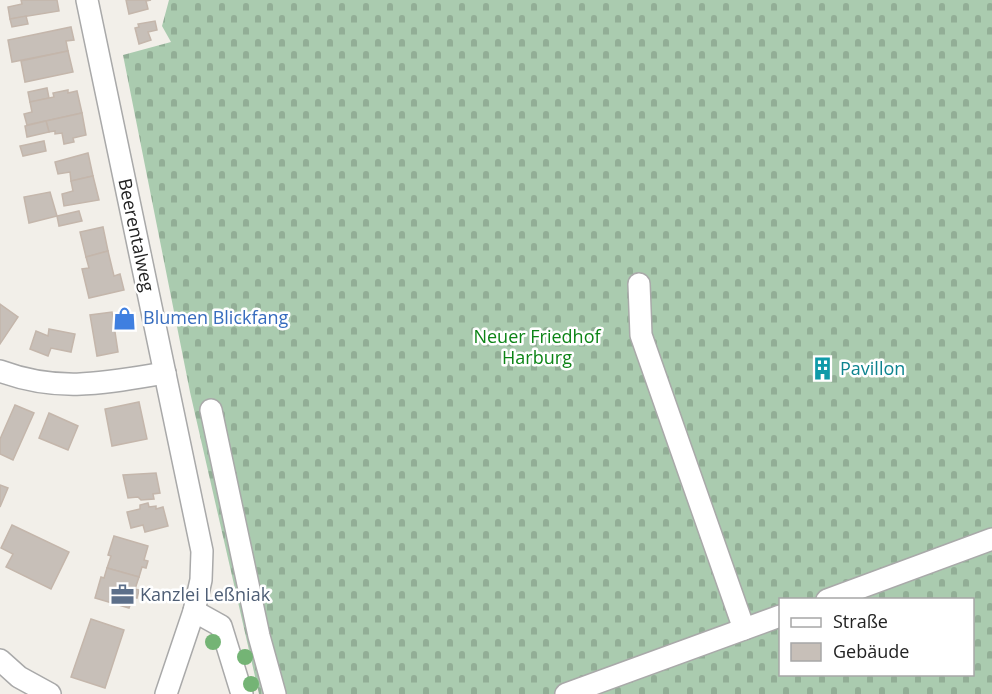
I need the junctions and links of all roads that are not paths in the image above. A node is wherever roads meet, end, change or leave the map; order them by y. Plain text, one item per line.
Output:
1 (87, 0) edge
2 (639, 284) dead end
3 (0, 371) edge
4 (165, 373) junction
5 (211, 410) dead end
6 (992, 539) edge
7 (832, 598) edge
8 (194, 611) junction
9 (779, 616) edge
10 (744, 629) junction
11 (0, 660) edge
12 (50, 694) edge
13 (166, 694) edge
14 (242, 694) edge
15 (275, 694) edge
16 (566, 694) edge

1 - 4 street, Beerentalweg
2 - 10 street
3 - 4 street
4 - 8 street, Beerentalweg
5 - 15 street
6 - 7 street
8 - 13 street, Beerentalweg
8 - 14 street
9 - 10 street
10 - 16 street
11 - 12 street

